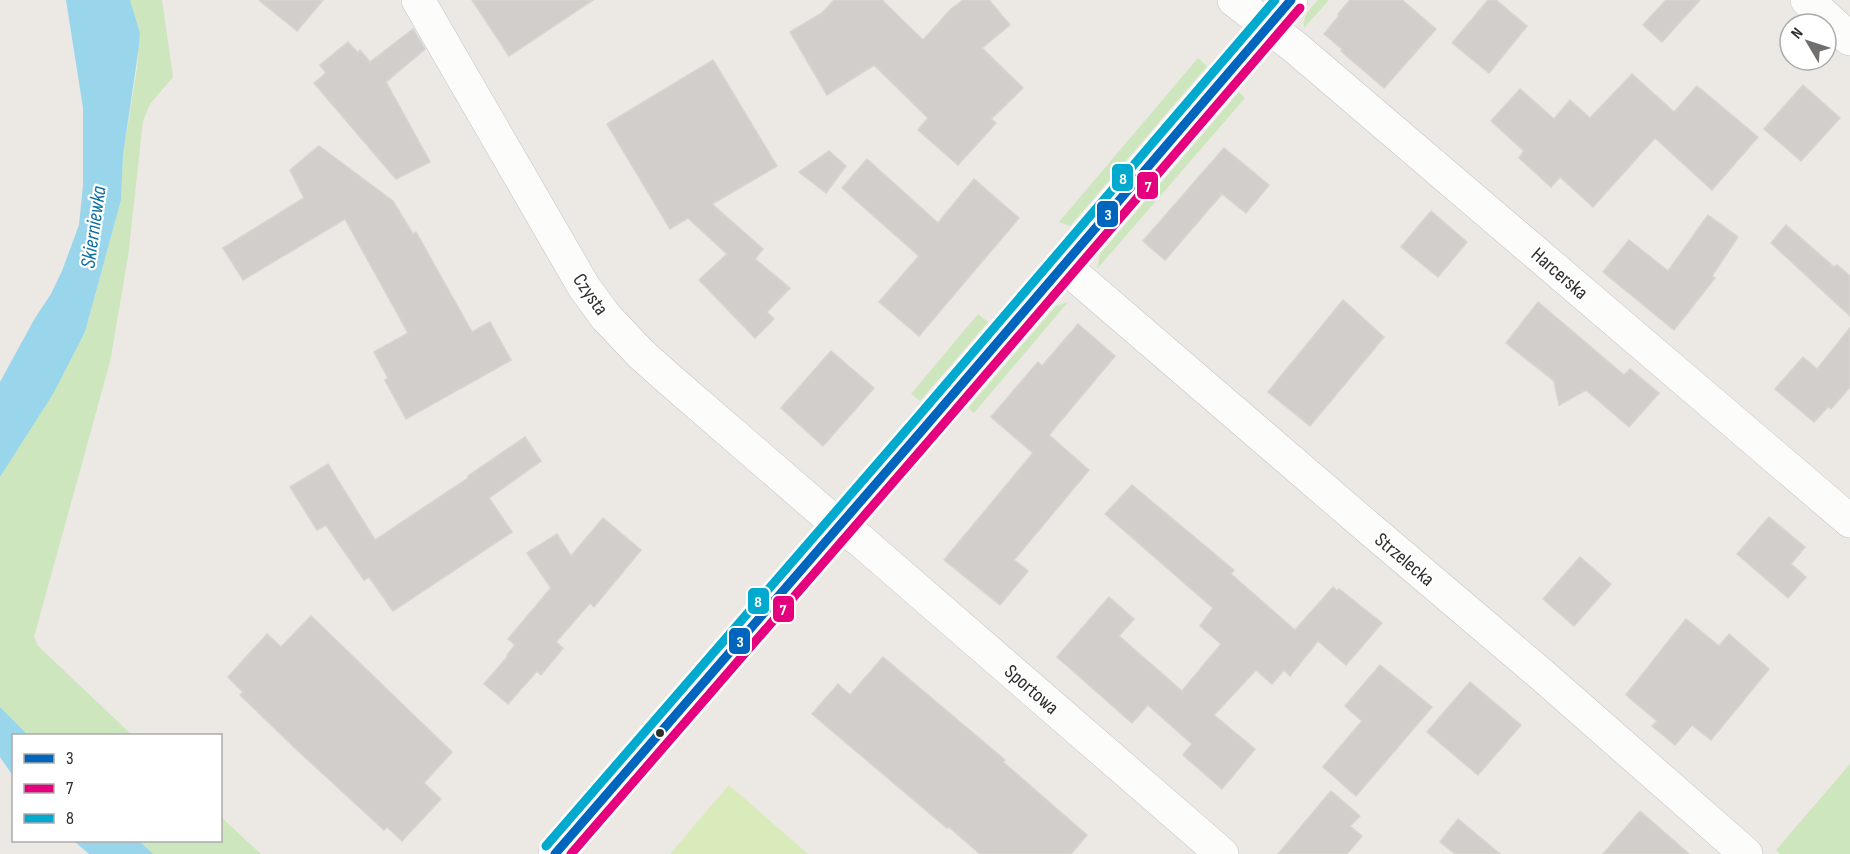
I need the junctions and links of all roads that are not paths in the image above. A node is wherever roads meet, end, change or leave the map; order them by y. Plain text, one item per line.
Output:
1 (418, 0) edge
2 (1234, 0) edge
3 (1291, 0) edge
4 (1807, 0) edge
5 (1268, 27) junction
6 (1850, 39) edge
7 (1063, 265) junction
8 (1850, 521) edge
9 (839, 526) junction
10 (555, 854) edge
11 (1222, 854) edge
12 (1746, 854) edge

1 - 9 street, Czysta
2 - 5 street, Harcerska
3 - 5 street
4 - 6 street
5 - 7 street
5 - 8 street, Harcerska
7 - 9 street
7 - 12 street, Strzelecka
9 - 10 street
9 - 11 street, Sportowa

